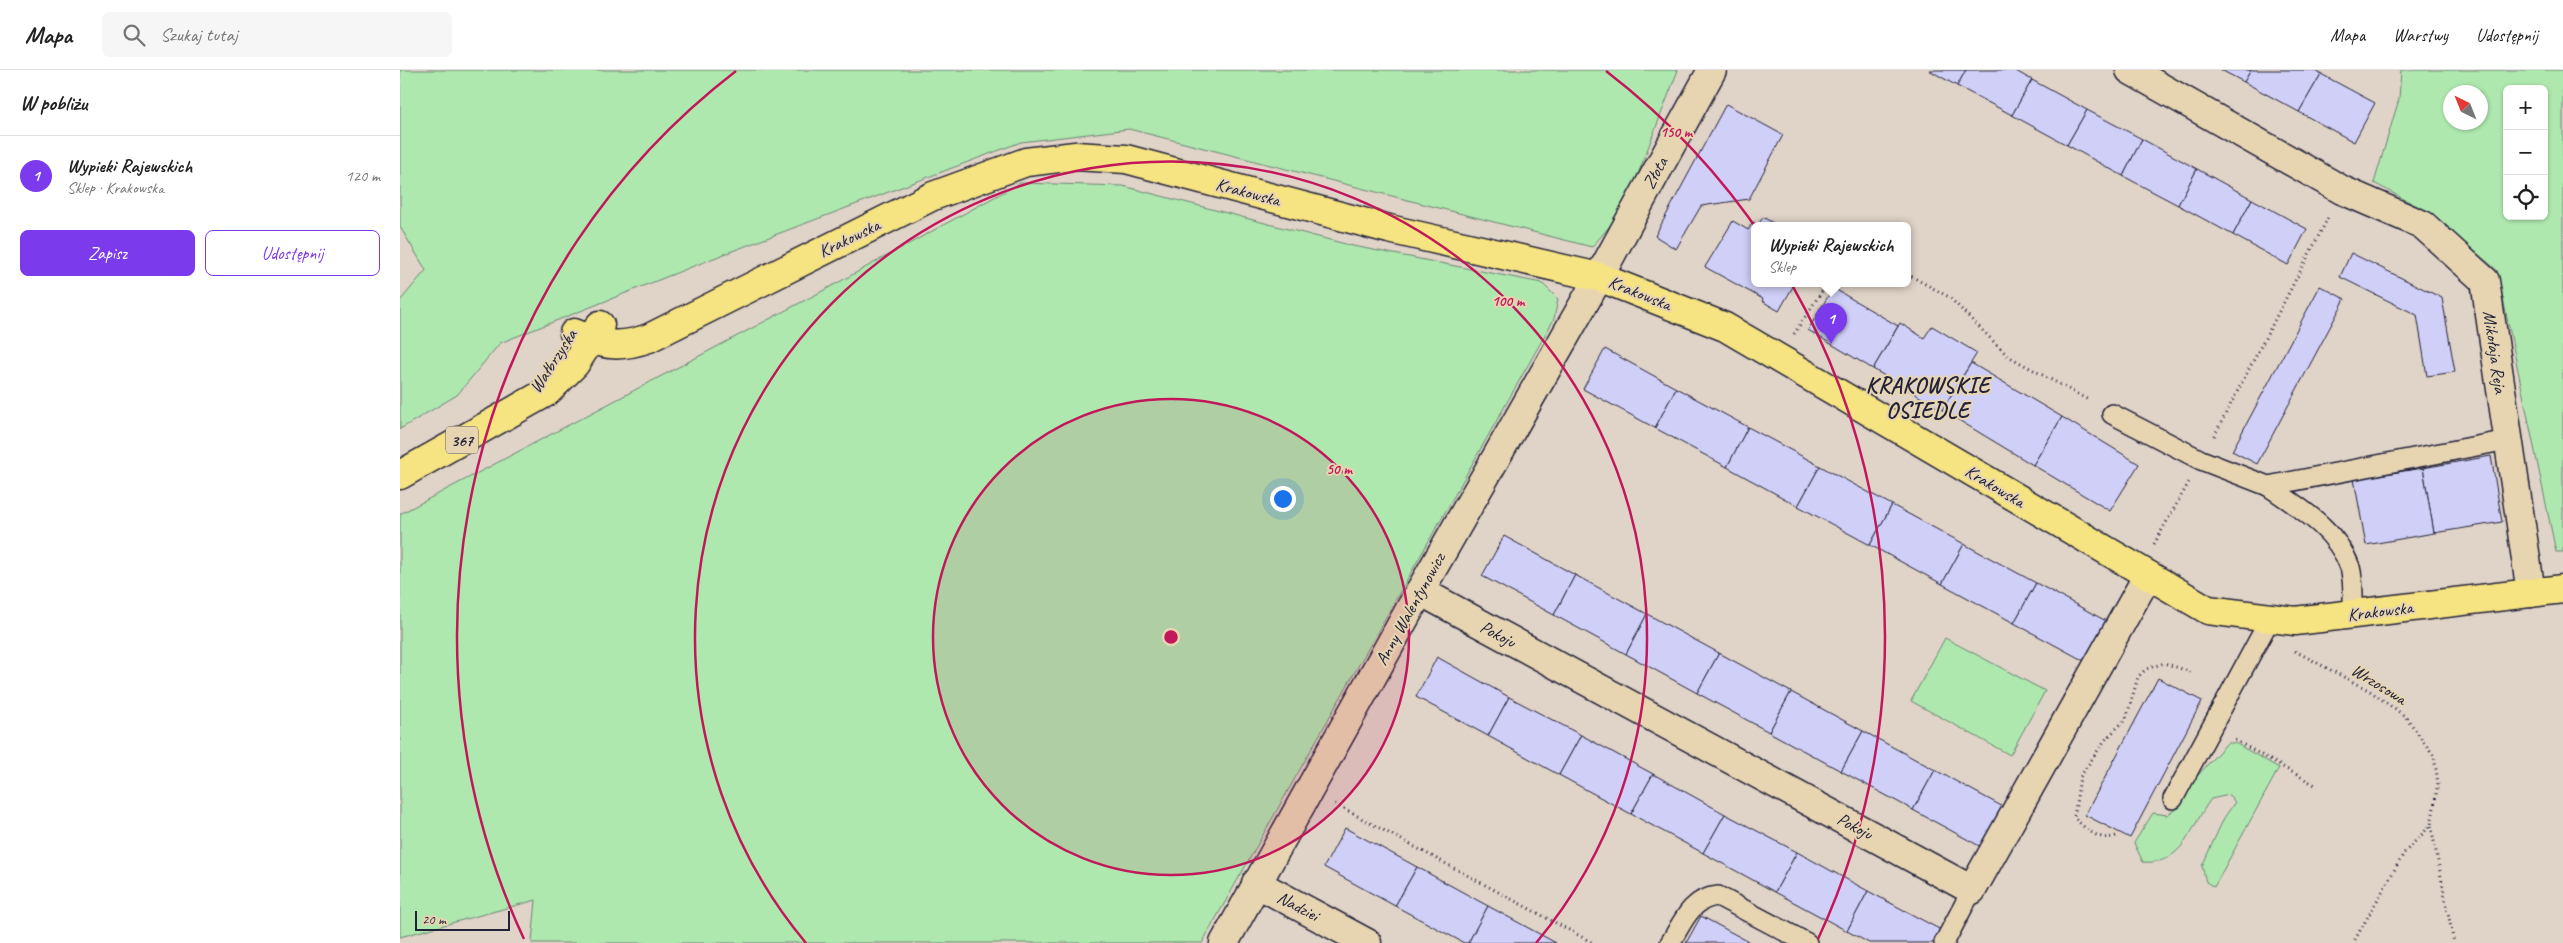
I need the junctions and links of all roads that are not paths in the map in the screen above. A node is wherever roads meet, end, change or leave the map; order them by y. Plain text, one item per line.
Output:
1 (1712, 70) edge
2 (2130, 70) edge
3 (1600, 278) junction
4 (587, 329) joint
5 (2112, 414) road end
6 (2508, 440) junction
7 (400, 474) edge
8 (2268, 486) junction
9 (2143, 573) junction
10 (2561, 589) edge
11 (1420, 591) junction
12 (2531, 593) junction
13 (2353, 614) junction
14 (2283, 619) junction
15 (2173, 799) dead end
16 (1256, 883) junction
17 (1972, 890) junction
18 (1224, 943) edge
19 (1367, 943) edge
20 (1670, 943) edge
21 (1807, 943) edge
22 (1944, 943) edge

1 - 3 street, Złota
2 - 6 street, Mikołaja Reja
3 - 4 main road, Krakowska
3 - 9 main road, Krakowska
3 - 11 street, Anny Walentynowicz
4 - 7 main road, Wałbrzyska / 367
5 - 8 lane
6 - 8 lane
6 - 12 street, Mikołaja Reja
8 - 13 lane
9 - 14 main road, Krakowska
9 - 17 street
10 - 12 main road, Krakowska
11 - 16 street, Anny Walentynowicz
11 - 17 street, Pokoju
12 - 13 main road, Krakowska
13 - 14 main road, Krakowska
14 - 15 lane
16 - 18 street, Anny Walentynowicz
16 - 19 street, Nadziei
17 - 22 lane
20 - 21 lane

